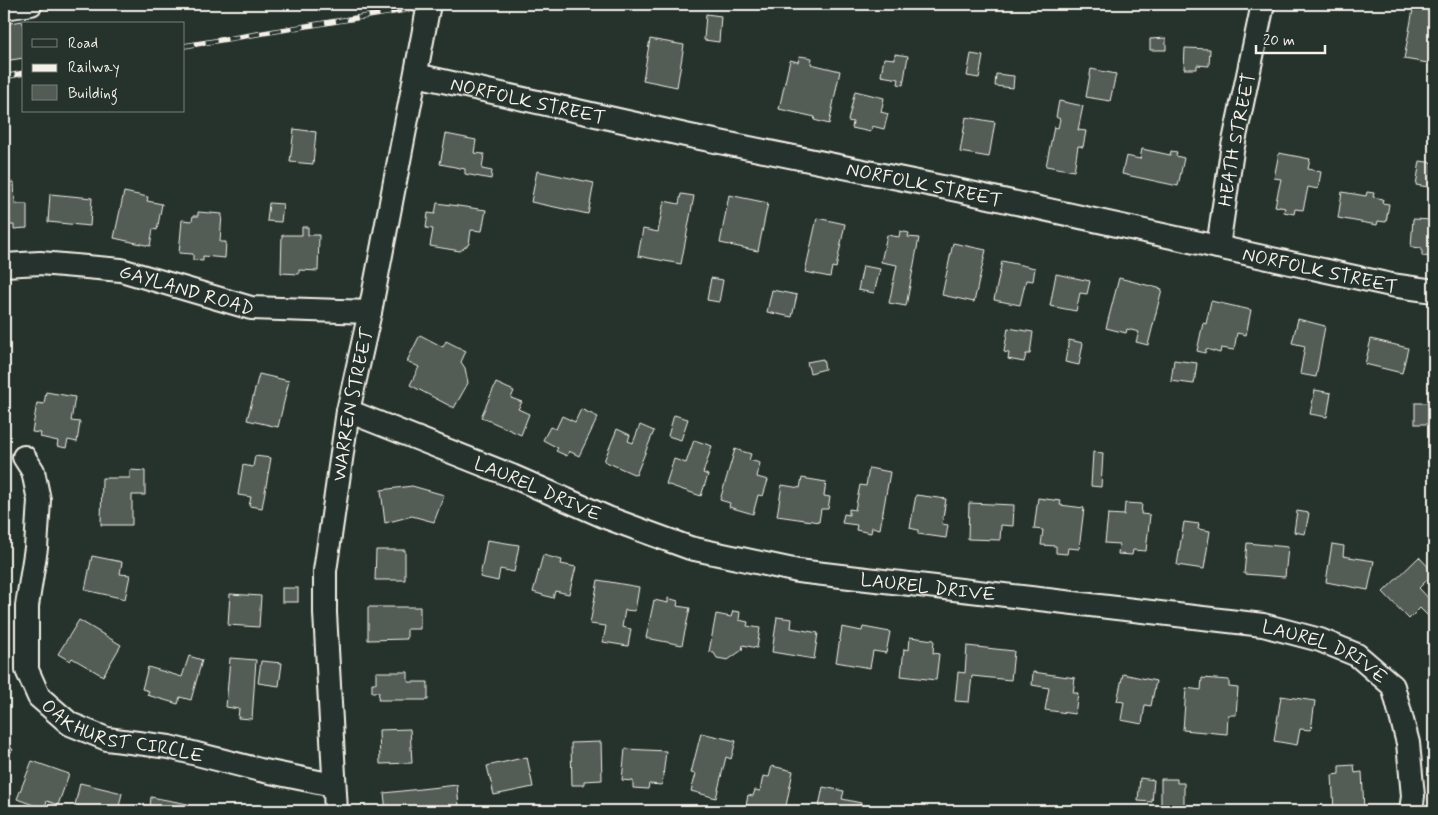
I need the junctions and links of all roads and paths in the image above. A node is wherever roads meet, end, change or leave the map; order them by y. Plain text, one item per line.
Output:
1 (31, 4) edge
2 (429, 4) edge
3 (1263, 4) edge
4 (4, 8) edge
5 (416, 75) junction
6 (1218, 247) junction
7 (4, 265) edge
8 (1434, 290) edge
9 (370, 312) junction
10 (348, 411) junction
11 (24, 458) dead end
12 (333, 785) junction
13 (336, 811) edge
14 (1411, 811) edge

1 - 4 street
2 - 5 street, WARREN STREET
3 - 6 street, HEATH STREET
5 - 6 street, NORFOLK STREET
5 - 9 street, WARREN STREET
6 - 8 street, NORFOLK STREET
7 - 9 street, GAYLAND ROAD
9 - 10 street, WARREN STREET
10 - 12 street, WARREN STREET
10 - 14 street, LAUREL DRIVE
11 - 12 street, OAKHURST CIRCLE
12 - 13 street, WARREN STREET

